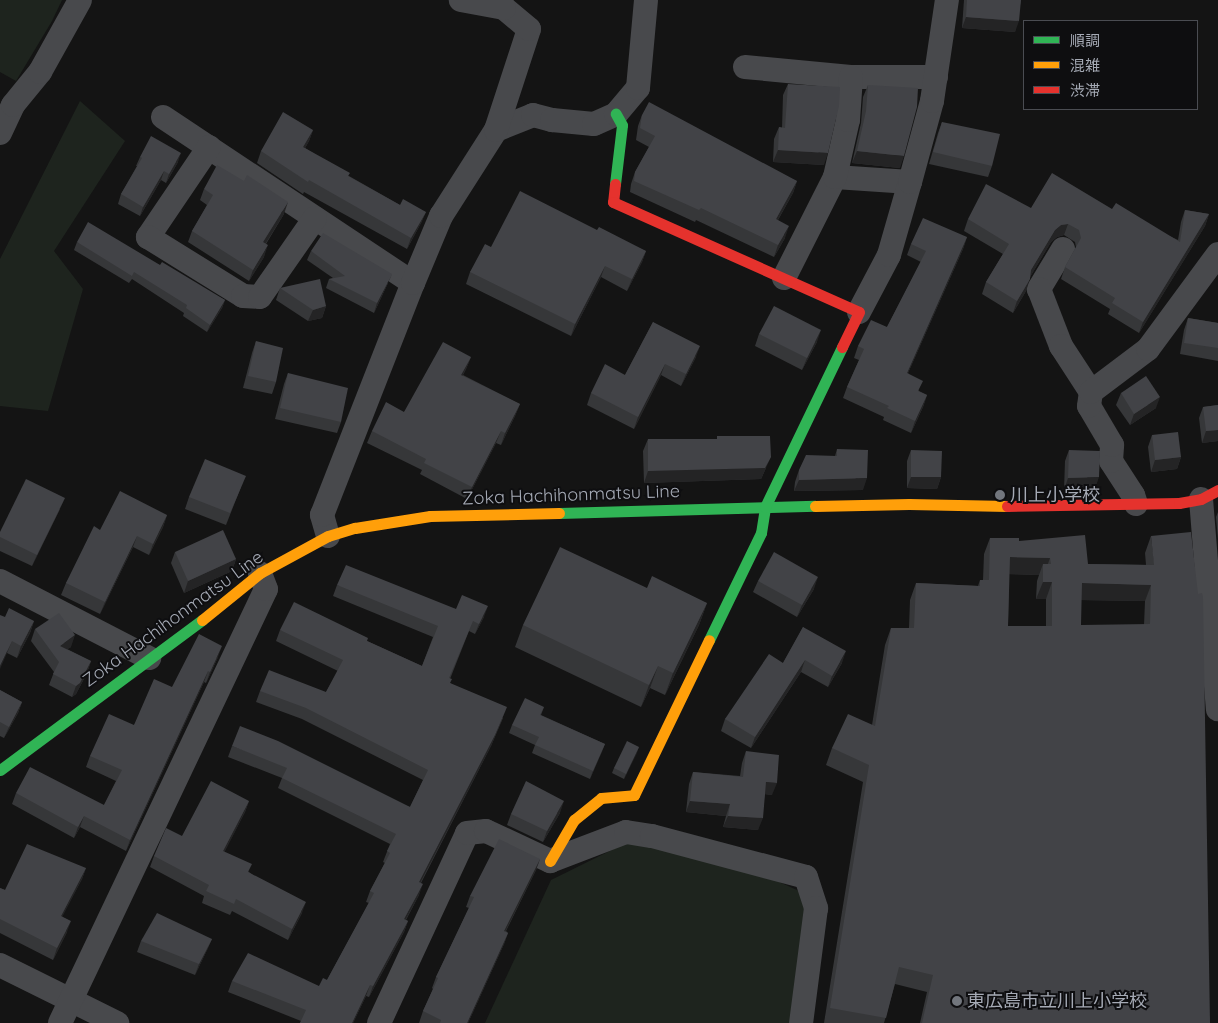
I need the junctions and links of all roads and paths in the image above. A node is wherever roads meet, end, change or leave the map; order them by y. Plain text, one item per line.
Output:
1 (80, 0) edge
2 (461, 0) edge
3 (646, 0) edge
4 (947, 0) edge
5 (745, 67) dead end
6 (851, 77) junction
7 (936, 77) junction
8 (616, 114) junction
9 (163, 116) dead end
10 (496, 130) junction
11 (0, 133) edge
12 (208, 147) junction
13 (835, 177) junction
14 (910, 182) junction
15 (315, 218) junction
16 (1063, 249) dead end
17 (1218, 254) edge
18 (784, 278) junction
19 (413, 283) junction
20 (859, 312) junction
21 (1091, 392) junction
22 (1209, 494) edge
23 (1136, 504) junction
24 (765, 507) junction
25 (328, 536) junction
26 (260, 574) junction
27 (0, 581) edge
28 (149, 658) junction
29 (1218, 709) edge
30 (0, 770) edge
31 (550, 861) junction
32 (0, 965) edge
33 (72, 1000) junction
34 (60, 1023) edge
35 (117, 1023) edge
36 (379, 1023) edge
37 (801, 1023) edge

1 - 11 street
2 - 10 street
3 - 8 street
4 - 7 street
5 - 6 street
6 - 7 street
6 - 13 street
7 - 14 street
8 - 10 street
8 - 18 main road
9 - 12 street
10 - 19 street
12 - 15 street
12 - 15 street
13 - 14 street
13 - 18 street
14 - 20 street
15 - 19 street
16 - 21 street
17 - 21 street
18 - 20 main road
19 - 25 street
20 - 24 main road
21 - 23 street
22 - 23 main road, Zoka Hachihonmatsu Line
22 - 29 street
23 - 24 main road, Zoka Hachihonmatsu Line
24 - 25 main road, Zoka Hachihonmatsu Line
24 - 31 main road
25 - 26 main road, Zoka Hachihonmatsu Line
26 - 28 main road, Zoka Hachihonmatsu Line
26 - 33 street
27 - 28 street
28 - 30 main road, Zoka Hachihonmatsu Line
31 - 36 street
31 - 37 street
32 - 33 street
33 - 34 street
33 - 35 street

